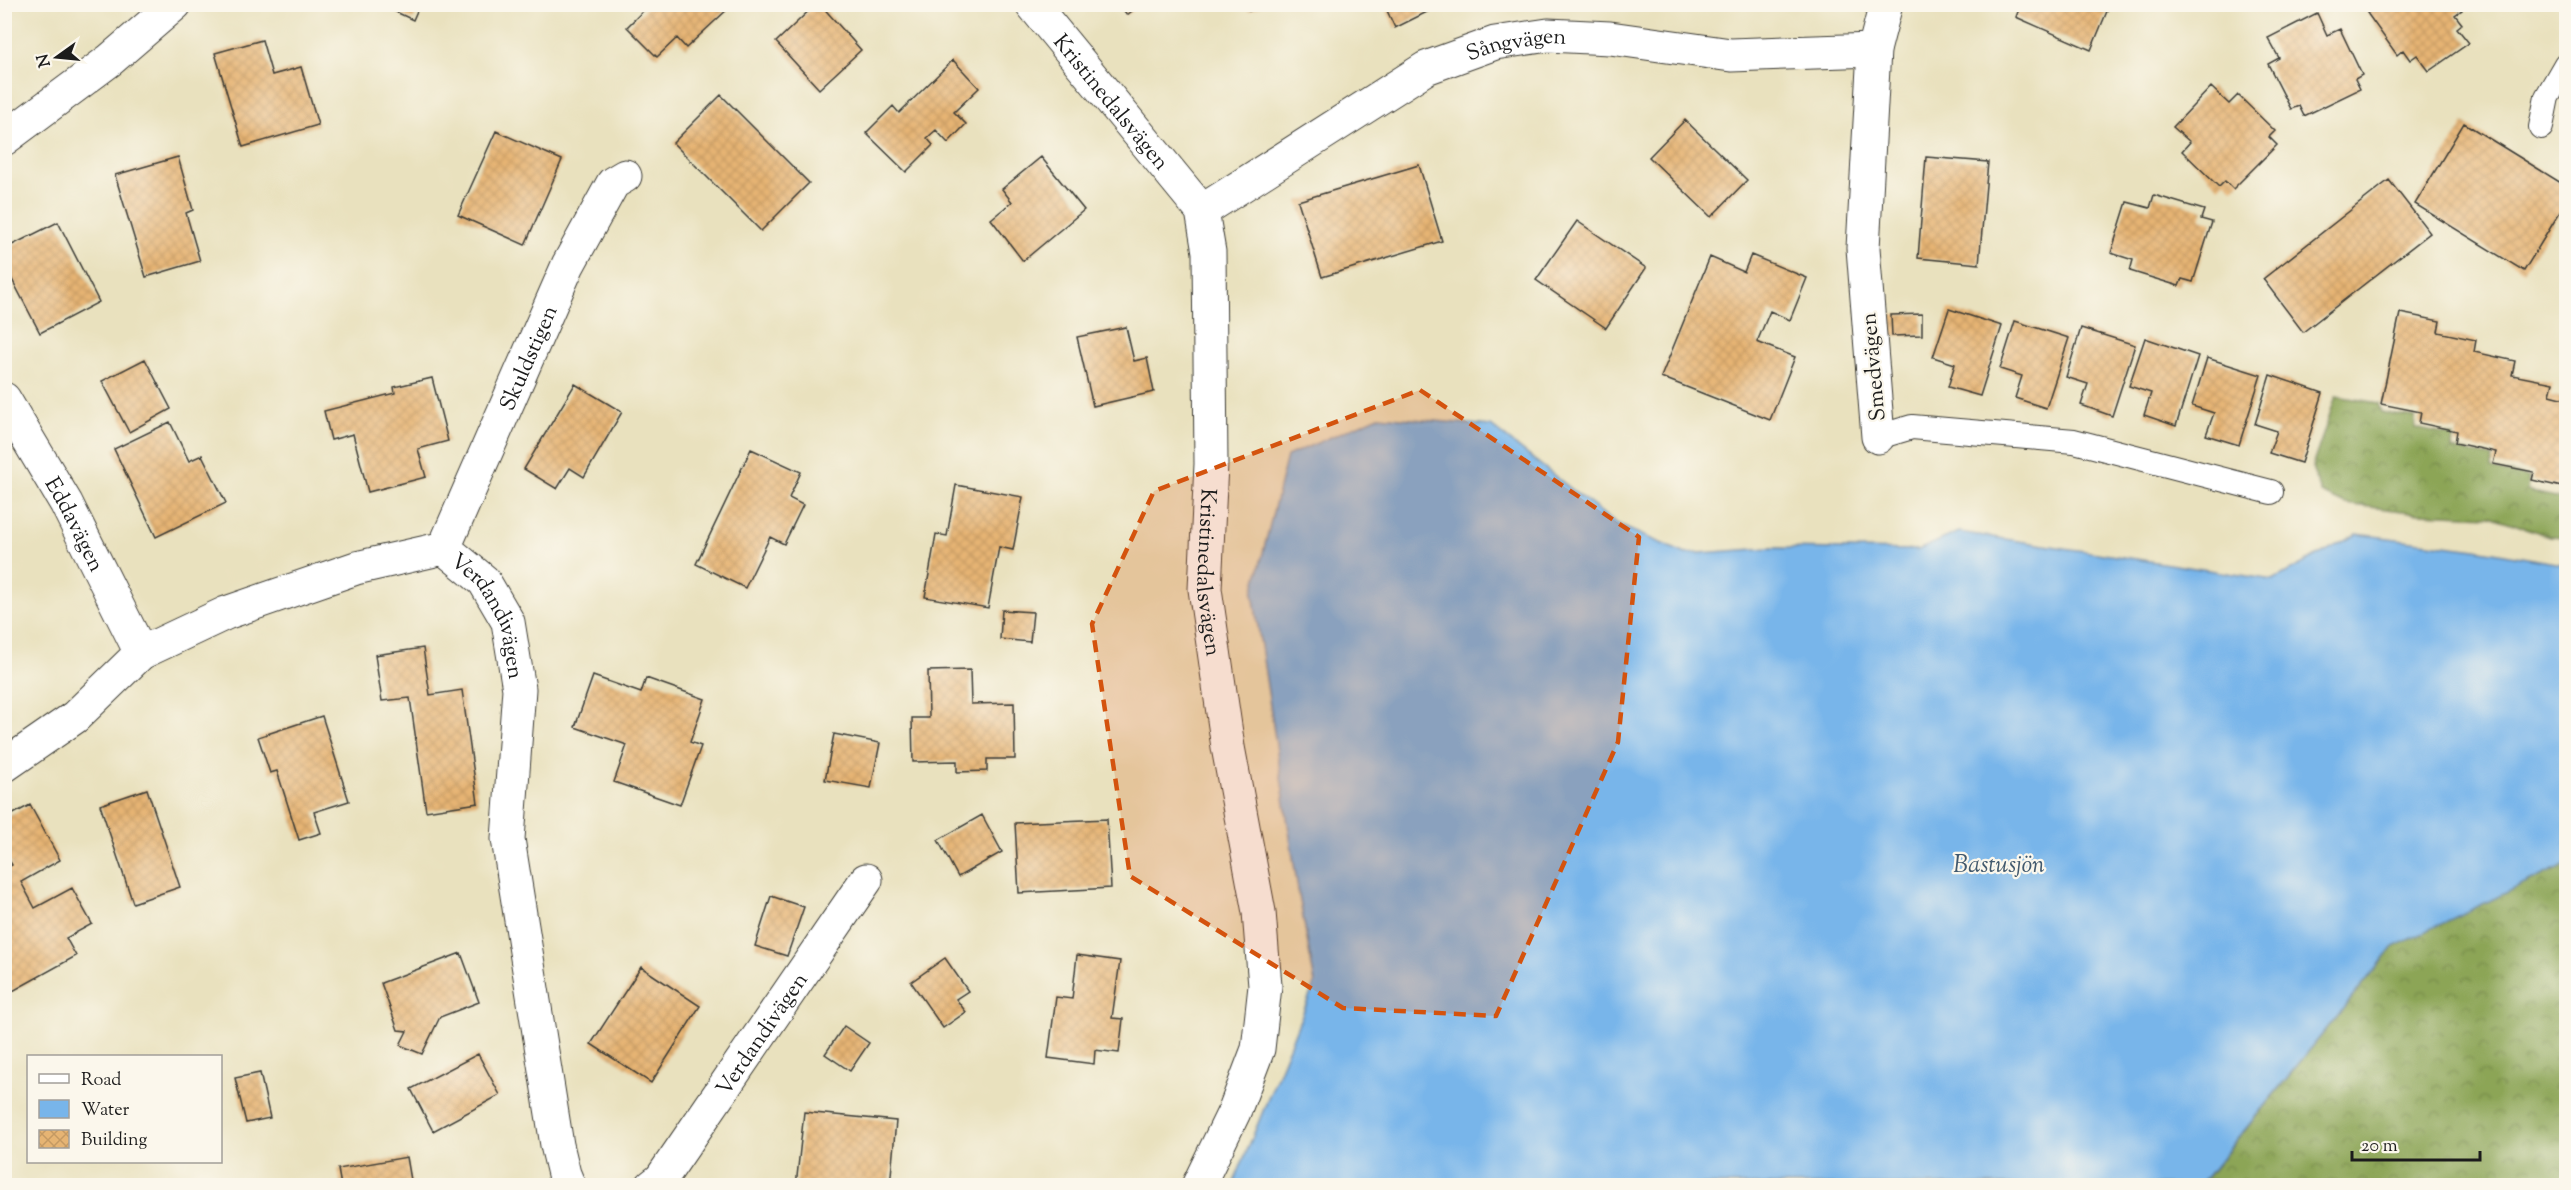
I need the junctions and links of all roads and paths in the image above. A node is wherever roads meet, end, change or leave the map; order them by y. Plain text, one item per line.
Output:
1 (175, 4) edge
2 (1032, 4) edge
3 (1886, 4) edge
4 (1874, 51) junction
5 (2566, 64) edge
6 (2541, 127) dead end
7 (4, 139) edge
8 (625, 176) dead end
9 (1202, 211) junction
10 (4, 399) edge
11 (1878, 437) joint
12 (2271, 492) dead end
13 (444, 548) junction
14 (141, 653) junction
15 (4, 766) edge
16 (866, 880) dead end
17 (569, 1185) edge
18 (652, 1185) edge
19 (1198, 1185) edge

1 - 7 street
2 - 9 street, Kristinedalsvägen
3 - 4 street, Smedvägen
4 - 9 street, Sångvägen
4 - 11 street, Smedvägen
5 - 6 lane
8 - 13 street, Skuldstigen
9 - 19 street, Kristinedalsvägen
10 - 14 street, Eddavägen
11 - 12 lane, Smedvägen
13 - 14 street, Verdandivägen
13 - 17 street, Verdandivägen
14 - 15 street, Verdandivägen
16 - 18 street, Verdandivägen

